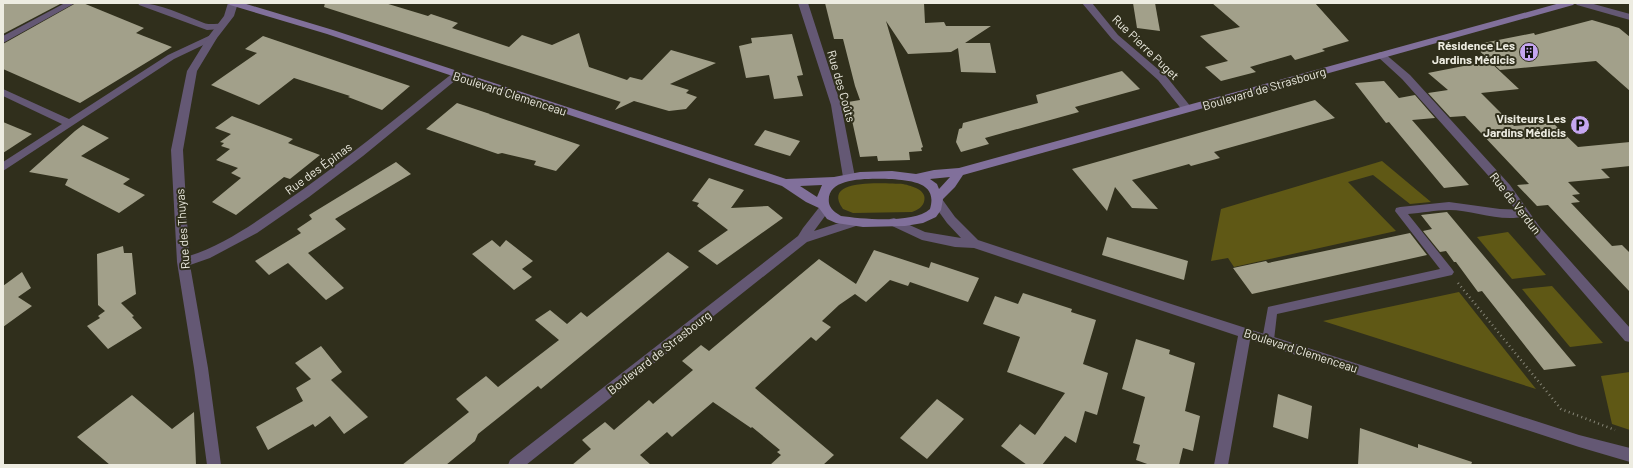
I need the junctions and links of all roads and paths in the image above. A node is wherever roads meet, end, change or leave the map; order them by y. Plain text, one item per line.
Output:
1 (71, 3) edge
2 (142, 3) edge
3 (233, 3) edge
4 (803, 3) edge
5 (1087, 3) edge
6 (1570, 3) edge
7 (1580, 3) edge
8 (1618, 3) edge
9 (1630, 16) edge
10 (221, 26) junction
11 (214, 37) junction
12 (3, 40) edge
13 (1382, 55) junction
14 (457, 75) junction
15 (3, 92) edge
16 (1187, 109) junction
17 (70, 123) junction
18 (3, 167) edge
19 (959, 172) junction
20 (849, 177) junction
21 (916, 178) junction
22 (834, 181) junction
23 (786, 183) junction
24 (937, 200) junction
25 (824, 207) junction
26 (1522, 213) junction
27 (855, 222) junction
28 (894, 222) junction
29 (803, 238) junction
30 (974, 243) junction
31 (183, 262) junction
32 (1448, 272) junction
33 (1245, 332) junction
34 (1630, 337) edge
35 (1268, 340) junction
36 (1626, 454) edge
37 (214, 465) edge
38 (515, 465) edge
39 (1222, 465) edge

1 - 12 lane
2 - 10 lane
3 - 10 street, Rue des Thuyas
3 - 14 main road, Boulevard Clemenceau
4 - 20 street, Rue des Coûts
5 - 16 street, Rue Pierre Puget
6 - 13 main road, Boulevard de Strasbourg
7 - 9 street
8 - 9 street
10 - 11 street, Rue des Thuyas
11 - 17 lane
11 - 31 street, Rue des Thuyas
13 - 16 main road, Boulevard de Strasbourg
13 - 26 street, Rue de Verdun
14 - 23 main road, Boulevard Clemenceau
14 - 31 street, Rue des Épinas
15 - 17 lane
16 - 19 main road, Boulevard de Strasbourg
17 - 18 lane
19 - 21 main road, Boulevard de Strasbourg
19 - 24 main road
20 - 21 main road, Boulevard Clemenceau
20 - 22 main road, Boulevard Clemenceau
21 - 24 main road
22 - 23 main road, Boulevard Clemenceau
22 - 25 main road
23 - 25 main road, Boulevard Clemenceau
24 - 28 main road, Boulevard Clemenceau
24 - 30 street, Boulevard Clemenceau
25 - 27 main road, Boulevard Clemenceau
25 - 29 street, Boulevard de Strasbourg
26 - 32 lane
26 - 34 street, Rue de Verdun
27 - 28 main road, Boulevard Clemenceau
27 - 29 street, Boulevard de Strasbourg
28 - 30 street, Boulevard Clemenceau
29 - 38 street, Boulevard de Strasbourg
30 - 33 street, Boulevard Clemenceau
31 - 37 street, Rue des Thuyas
32 - 35 lane
32 - 36 path
33 - 35 street, Boulevard Clemenceau
33 - 39 street
35 - 36 street, Boulevard Clemenceau

